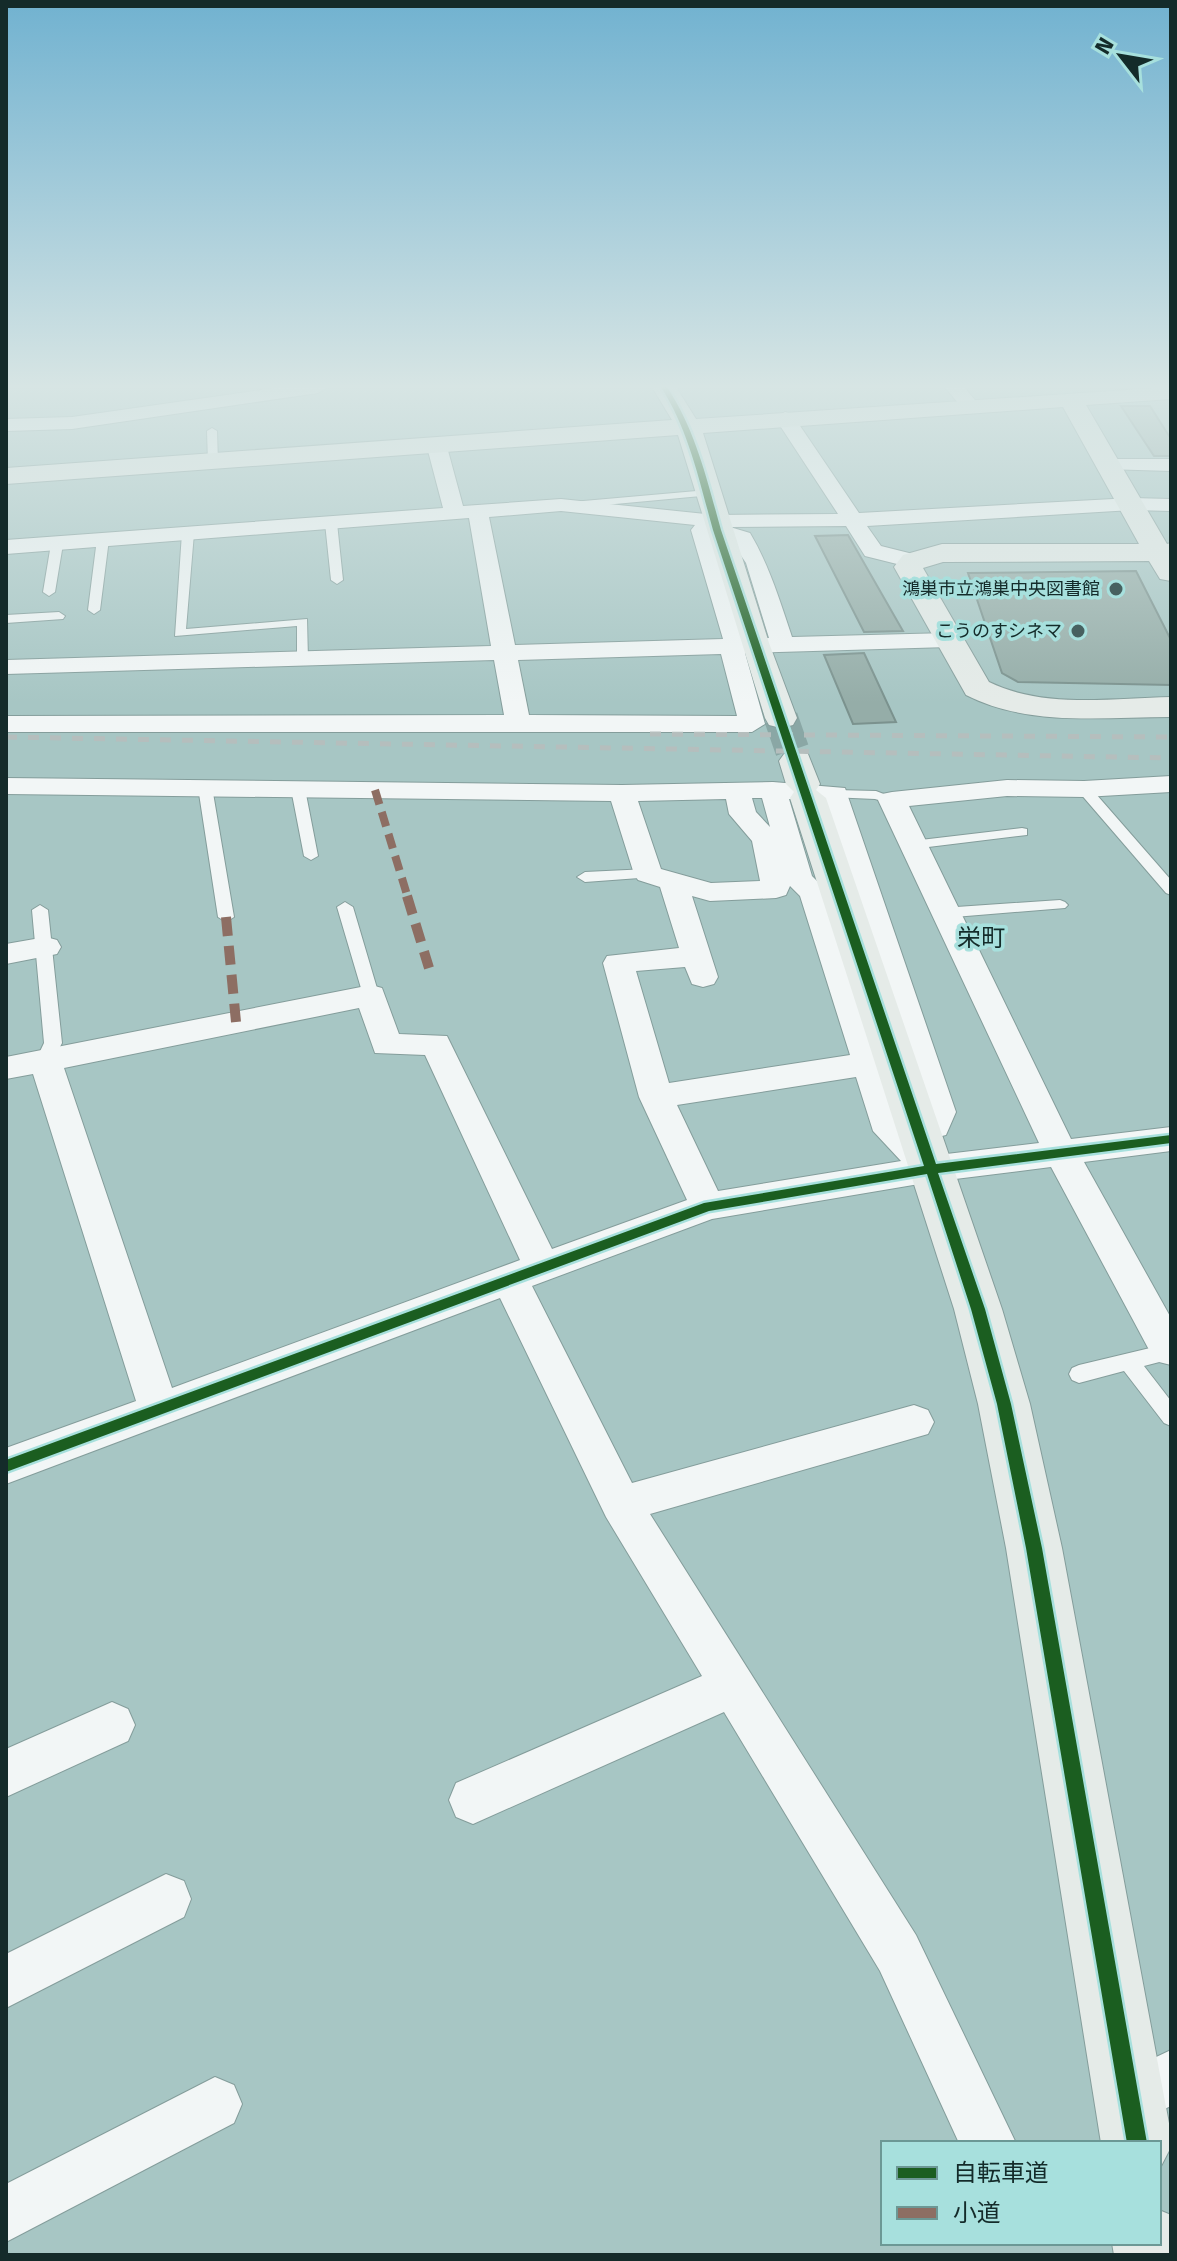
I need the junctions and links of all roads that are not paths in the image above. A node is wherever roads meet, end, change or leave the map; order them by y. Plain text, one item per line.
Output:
1 (457, 493) edge
2 (708, 493) joint
3 (835, 493) edge
4 (1126, 493) edge
5 (1132, 504) junction
6 (561, 505) junction
7 (1171, 505) edge
8 (466, 513) junction
9 (853, 520) junction
10 (331, 523) junction
11 (716, 526) junction
12 (188, 533) junction
13 (103, 539) junction
14 (57, 544) junction
15 (6, 547) edge
16 (1167, 560) edge
17 (913, 561) junction
18 (337, 580) dead end
19 (49, 592) dead end
20 (94, 610) dead end
21 (59, 616) dead end
22 (6, 619) edge
23 (949, 640) junction
24 (753, 646) junction
25 (503, 650) junction
26 (303, 657) junction
27 (6, 667) edge
28 (1171, 707) edge
29 (781, 718) tunnel mouth
30 (518, 723) junction
31 (6, 724) edge
32 (1171, 784) edge
33 (803, 785) junction
34 (6, 786) edge
35 (205, 787) junction
36 (298, 789) junction
37 (1084, 789) junction
38 (737, 791) junction
39 (622, 793) junction
40 (892, 800) junction
41 (1022, 832) dead end
42 (912, 845) junction
43 (311, 856) dead end
44 (585, 877) dead end
45 (661, 879) junction
46 (1171, 890) edge
47 (1060, 905) dead end
48 (345, 907) dead end
49 (40, 910) dead end
50 (942, 913) junction
51 (226, 917) dead end
52 (46, 947) junction
53 (6, 954) edge
54 (371, 995) junction
55 (45, 1060) junction
56 (867, 1064) junction
57 (6, 1068) edge
58 (656, 1097) junction
59 (1171, 1139) edge
60 (923, 1149) junction
61 (1061, 1153) junction
62 (708, 1206) junction
63 (526, 1274) junction
64 (1170, 1350) edge
65 (1129, 1363) junction
66 (1079, 1374) dead end
67 (158, 1406) junction
68 (1171, 1417) edge
69 (914, 1422) dead end
70 (6, 1466) edge
71 (621, 1504) junction
72 (733, 1685) junction
73 (112, 1725) dead end
74 (6, 1773) edge
75 (473, 1800) dead end
76 (166, 1899) dead end
77 (6, 1982) edge
78 (215, 2104) dead end
79 (1146, 2106) edge
80 (987, 2141) edge
81 (6, 2214) edge

1 - 8 street
2 - 6 lane
2 - 11 street
3 - 9 street
4 - 5 street
5 - 7 street
5 - 9 street
5 - 16 street
6 - 8 street
6 - 11 street
8 - 10 street
8 - 25 street
9 - 11 street
9 - 17 street
10 - 12 street
10 - 18 lane
11 - 24 street
12 - 13 street
12 - 26 lane
13 - 14 street
13 - 20 lane
14 - 15 street
14 - 19 lane
16 - 17 street
17 - 23 street
21 - 22 lane
23 - 24 street
23 - 28 street
24 - 25 street
24 - 29 street
24 - 30 street
25 - 26 street
25 - 30 street
26 - 27 street
30 - 31 street
32 - 37 street
33 - 38 street
33 - 40 lane
33 - 56 street
33 - 60 street
34 - 35 street
35 - 36 street
35 - 51 lane
36 - 39 street
36 - 43 lane
37 - 40 street
37 - 46 lane
38 - 39 street
38 - 45 street
39 - 45 street
40 - 42 street
41 - 42 lane
42 - 50 street
44 - 45 lane
45 - 58 street
47 - 50 lane
48 - 54 lane
49 - 52 lane
50 - 61 street
52 - 53 street
52 - 55 lane
54 - 55 street
54 - 63 street
55 - 57 street
55 - 67 street
56 - 58 street
56 - 60 street
58 - 62 street
59 - 61 street
60 - 61 street
60 - 62 street
60 - 79 street
61 - 64 street
62 - 63 street
63 - 67 street
63 - 71 street
64 - 65 lane
65 - 66 lane
65 - 68 lane
67 - 70 street
69 - 71 street
71 - 72 street
72 - 75 street
72 - 80 street
73 - 74 street
76 - 77 street
78 - 81 street

